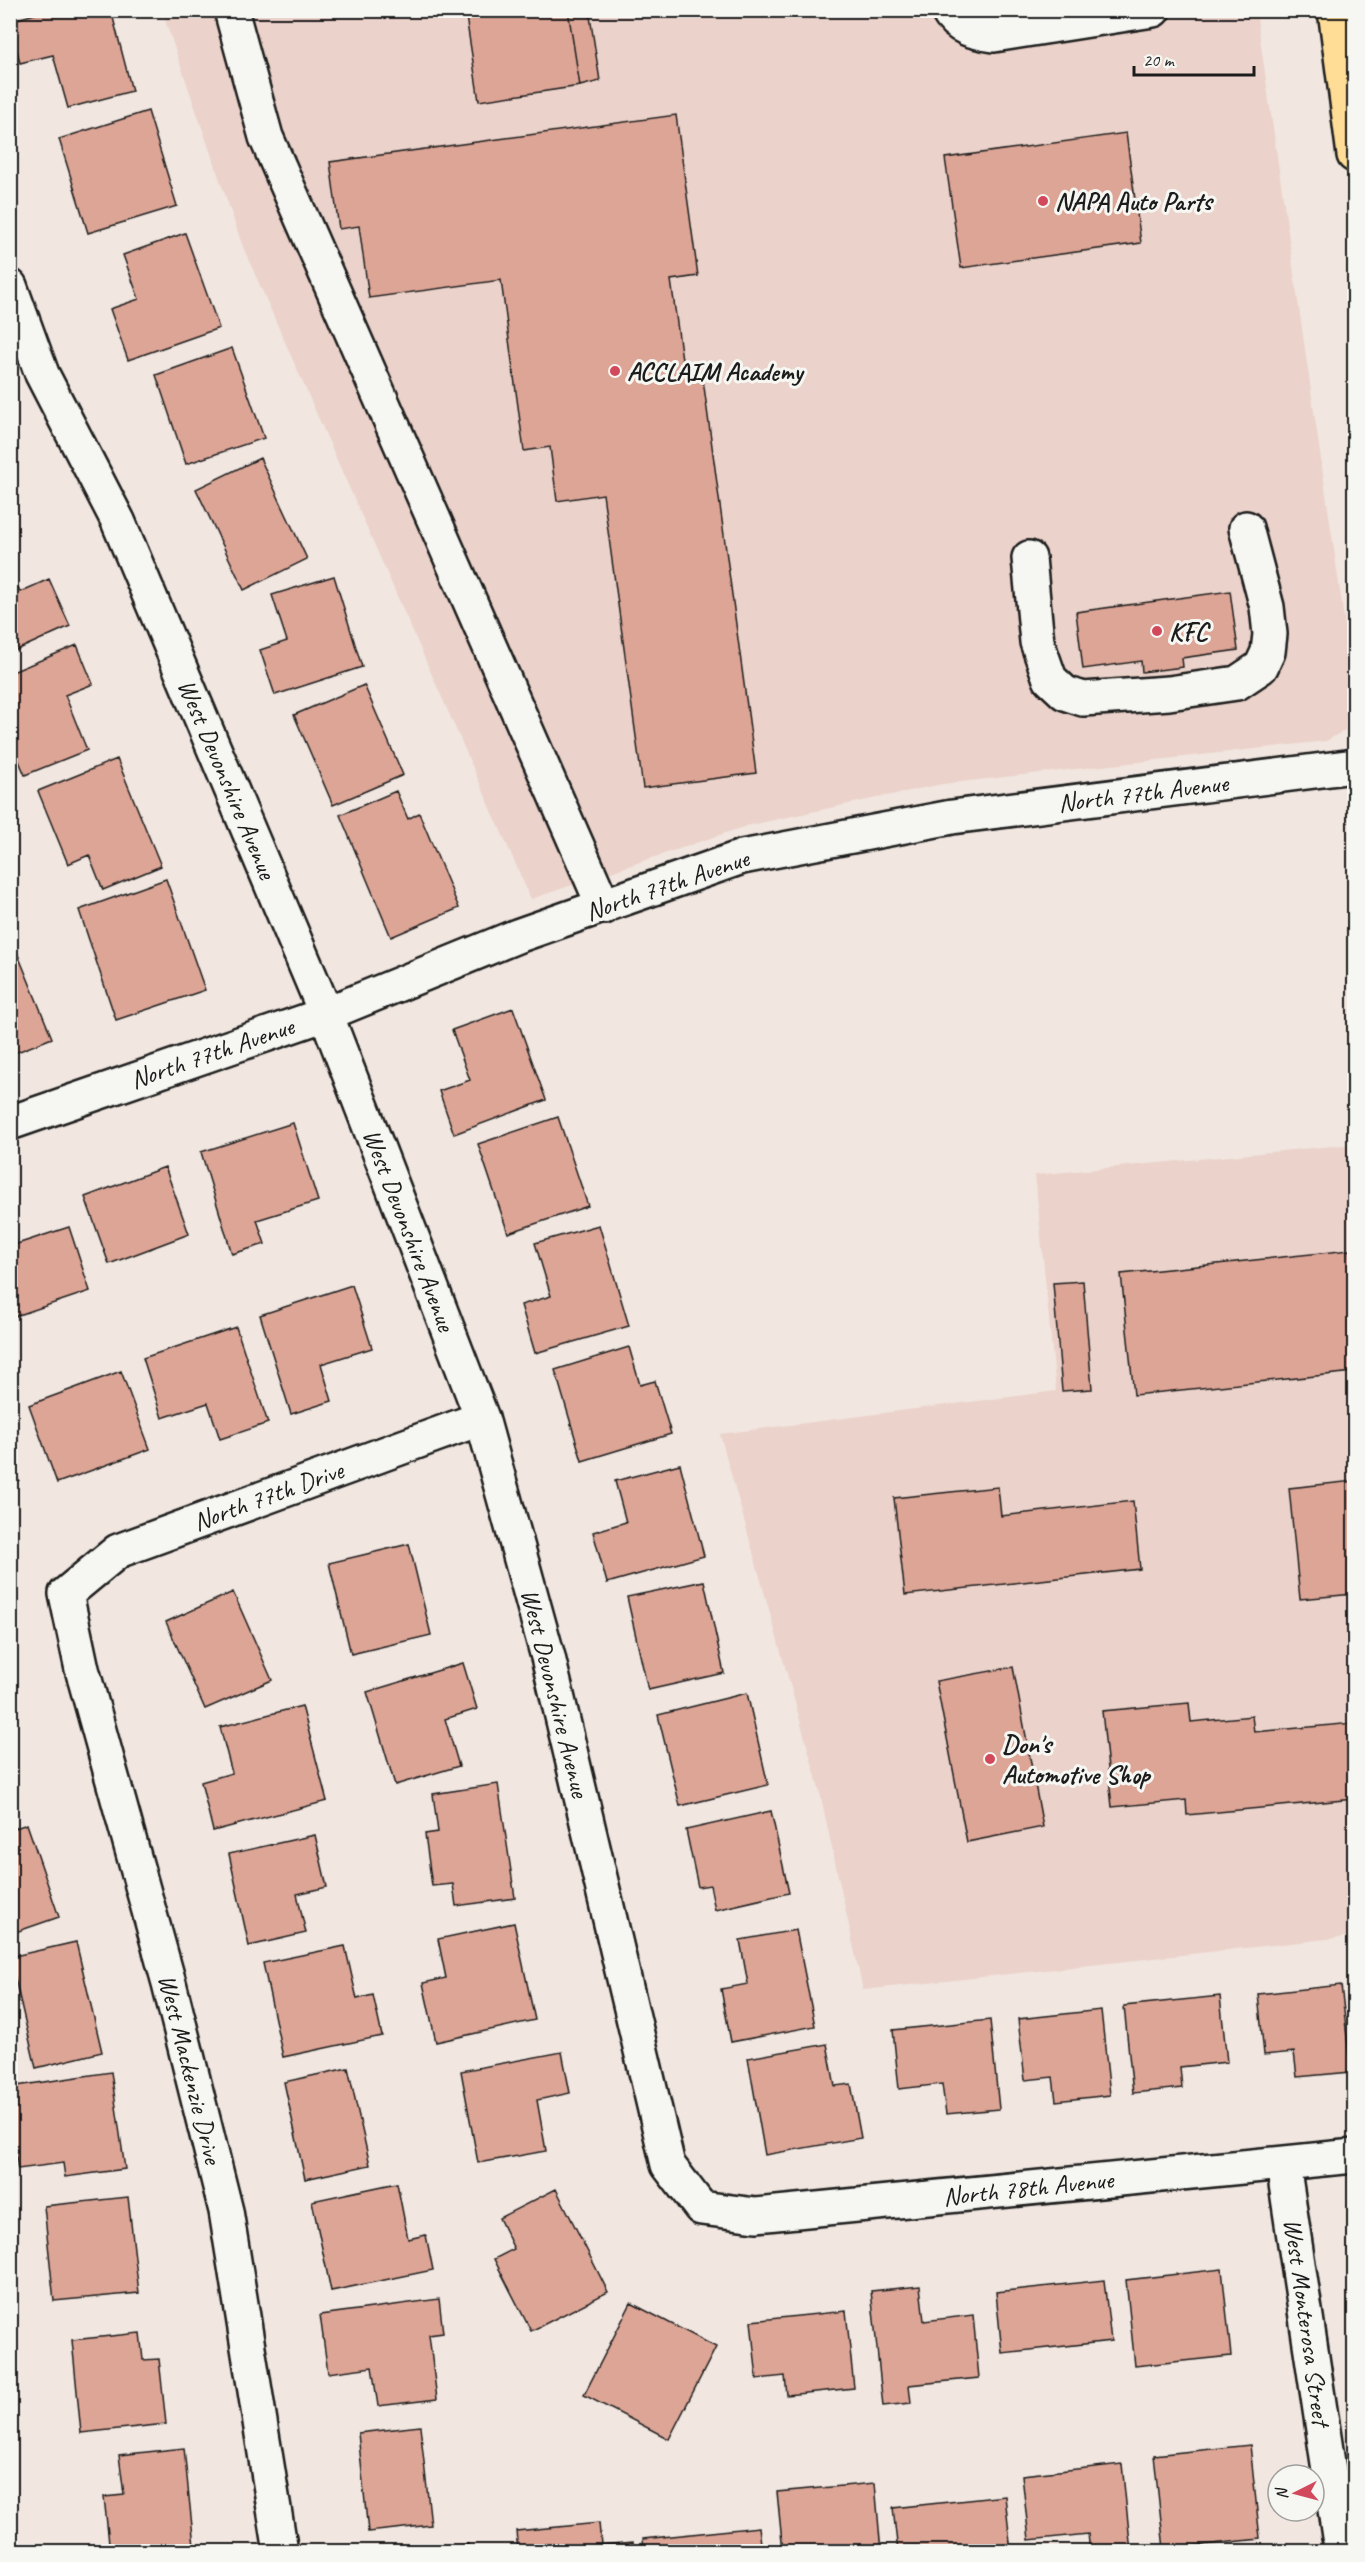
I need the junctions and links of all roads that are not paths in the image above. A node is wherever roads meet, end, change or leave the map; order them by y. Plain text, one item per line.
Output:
1 (231, 10) edge
2 (947, 10) edge
3 (1153, 10) edge
4 (1335, 10) edge
5 (1354, 155) edge
6 (10, 286) edge
7 (1246, 528) dead end
8 (1029, 558) dead end
9 (1354, 766) edge
10 (604, 907) junction
11 (326, 1014) junction
12 (10, 1123) edge
13 (482, 1418) junction
14 (66, 1594) joint
15 (1354, 2156) edge
16 (1283, 2164) junction
17 (701, 2208) joint
18 (281, 2552) edge
19 (1338, 2552) edge

1 - 10 street
2 - 3 street
4 - 5 main road
6 - 11 street, West Devonshire Avenue
7 - 8 street
9 - 10 street, North 77th Avenue
10 - 11 street, North 77th Avenue
11 - 12 street, North 77th Avenue
11 - 13 street, West Devonshire Avenue
13 - 14 street, North 77th Drive
13 - 17 street, West Devonshire Avenue
14 - 18 street, West Mackenzie Drive
15 - 16 street, North 78th Avenue
16 - 17 street, North 78th Avenue
16 - 19 street, West Monterosa Street

